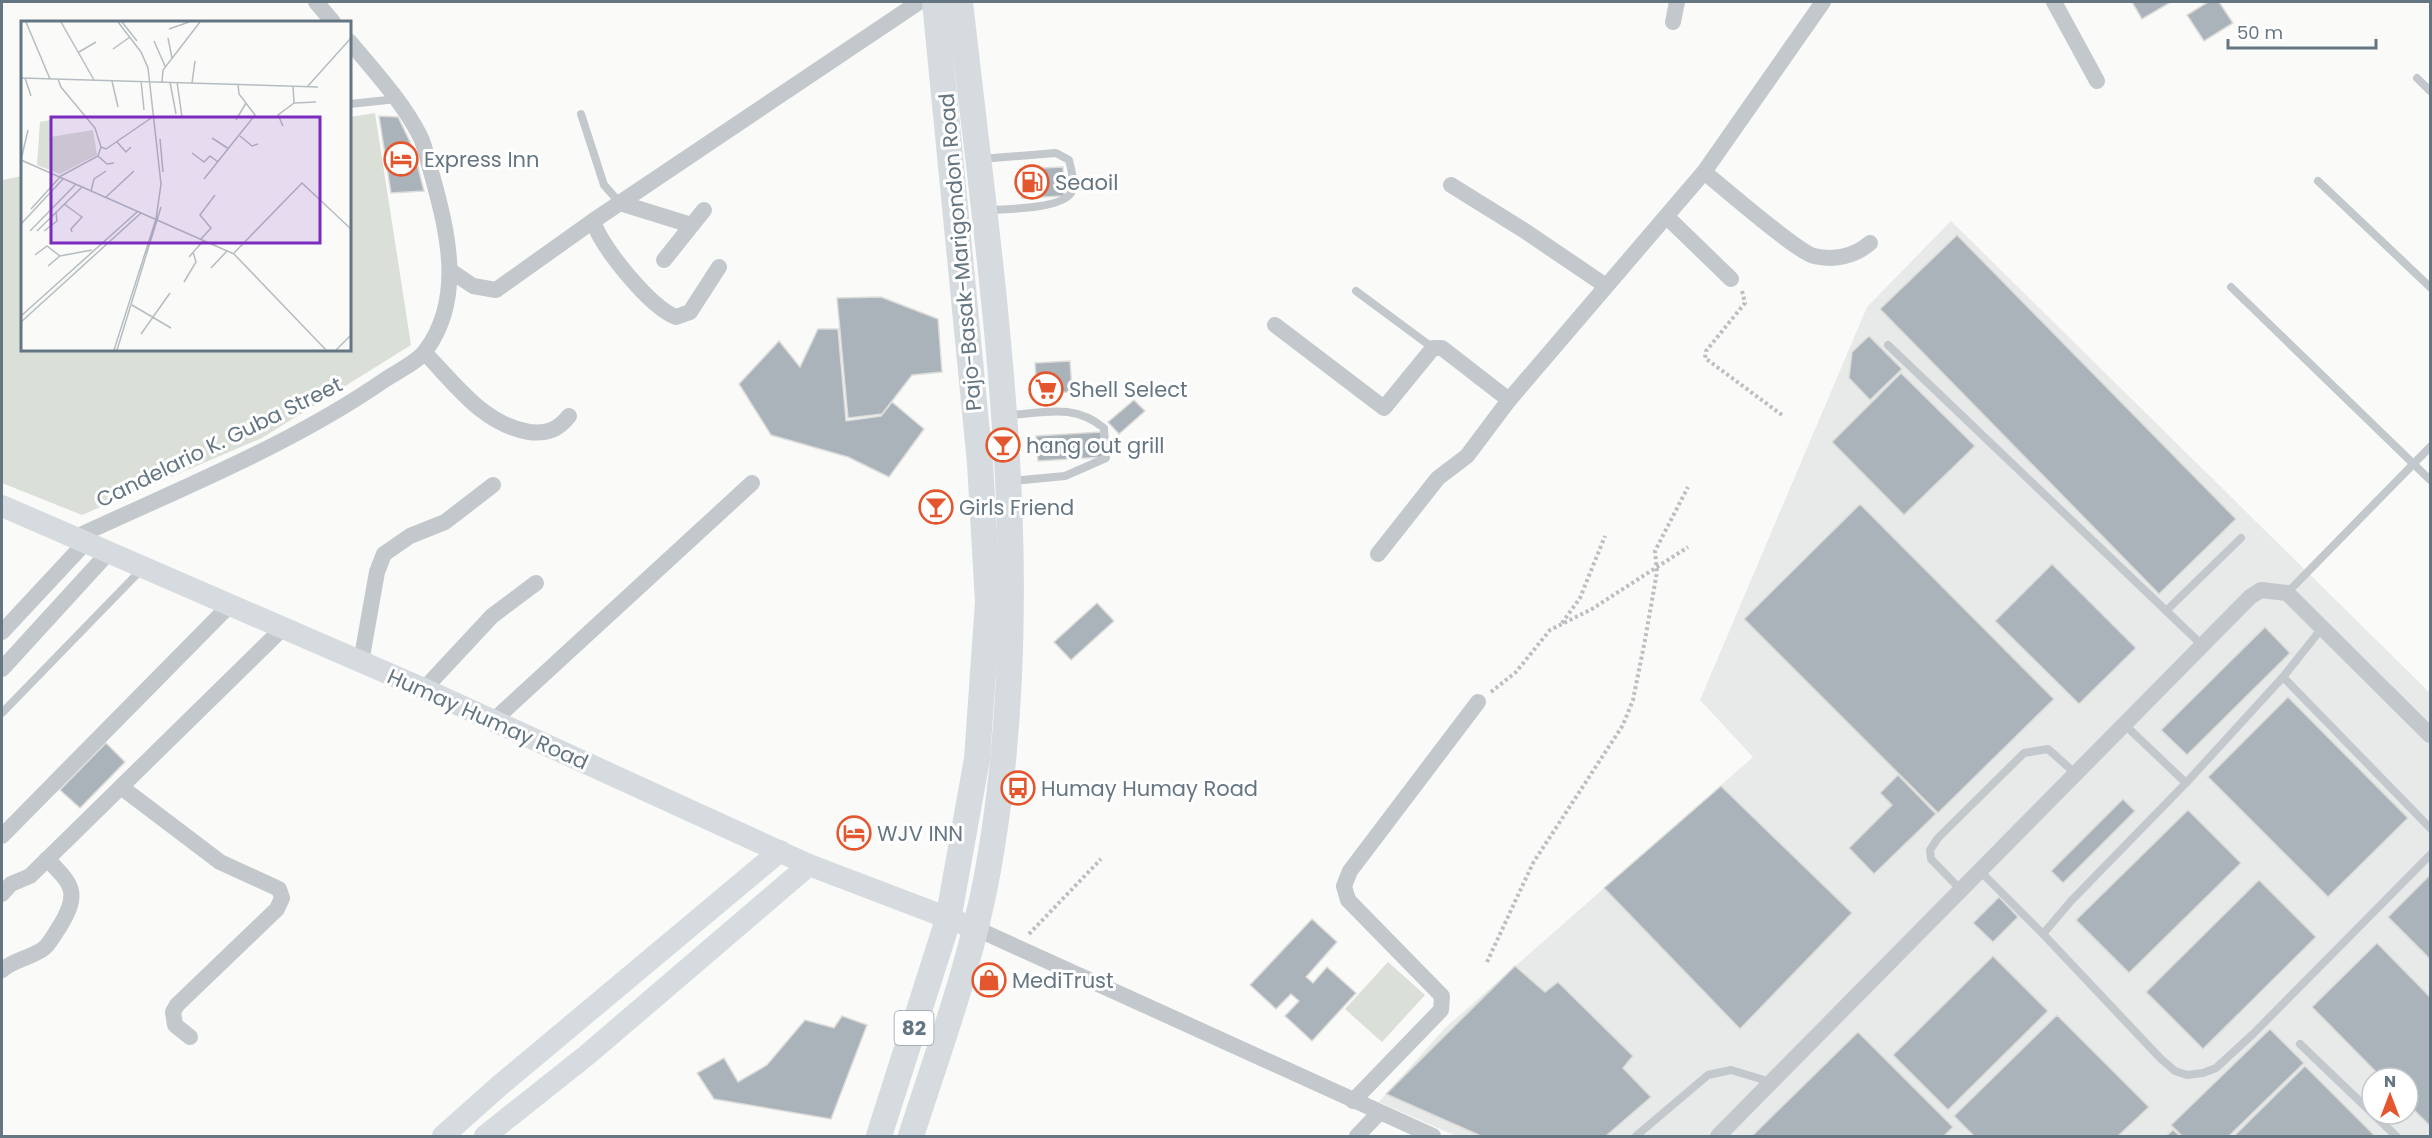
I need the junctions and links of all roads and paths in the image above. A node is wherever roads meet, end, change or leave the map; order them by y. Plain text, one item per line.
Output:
1 (316, 2) edge
2 (919, 2) edge
3 (935, 2) edge
4 (960, 2) edge
5 (1677, 2) edge
6 (1823, 2) edge
7 (2054, 2) edge
8 (332, 21) edge
9 (1673, 22) dead end
10 (351, 43) edge
11 (2417, 78) dead end
12 (2097, 81) dead end
13 (2430, 91) edge
14 (397, 99) junction
15 (351, 104) edge
16 (581, 114) dead end
17 (978, 159) junction
18 (1704, 172) junction
19 (2318, 181) dead end
20 (1451, 185) dead end
21 (620, 203) junction
22 (704, 210) dead end
23 (984, 210) junction
24 (1667, 217) junction
25 (593, 221) junction
26 (691, 225) junction
27 (1870, 243) dead end
28 (664, 260) dead end
29 (719, 267) dead end
30 (451, 271) junction
31 (1731, 279) joint
32 (1606, 286) junction
33 (2231, 287) dead end
34 (2430, 287) edge
35 (1356, 291) dead end
36 (1275, 325) dead end
37 (1888, 345) dead end
38 (1433, 348) junction
39 (425, 352) junction
40 (1509, 400) junction
41 (1006, 415) junction
42 (1782, 415) dead end
43 (569, 416) dead end
44 (2430, 447) edge
45 (2415, 463) junction
46 (2430, 480) edge
47 (1008, 482) junction
48 (752, 483) dead end
49 (493, 485) dead end
50 (1688, 487) dead end
51 (2, 506) edge
52 (1605, 536) dead end
53 (2241, 538) dead end
54 (79, 540) junction
55 (1688, 547) dead end
56 (109, 552) junction
57 (1378, 554) dead end
58 (1656, 566) junction
59 (144, 567) junction
60 (536, 583) dead end
61 (2287, 593) junction
62 (229, 606) junction
63 (2166, 611) junction
64 (1562, 624) junction
65 (2322, 628) junction
66 (282, 629) junction
67 (2, 632) edge
68 (2203, 646) junction
69 (361, 662) junction
70 (2, 669) edge
71 (2283, 677) junction
72 (424, 689) junction
73 (1478, 702) joint
74 (2, 713) edge
75 (493, 721) junction
76 (2125, 725) junction
77 (2430, 735) edge
78 (2076, 774) junction
79 (2186, 783) junction
80 (121, 787) junction
81 (2430, 828) edge
82 (2, 836) edge
83 (780, 851) junction
84 (2430, 855) edge
85 (47, 859) junction
86 (1101, 859) dead end
87 (809, 865) junction
88 (1980, 871) junction
89 (1961, 890) junction
90 (2, 894) edge
91 (948, 920) junction
92 (976, 929) junction
93 (2043, 934) junction
94 (1016, 947) junction
95 (1487, 962) dead end
96 (2, 970) edge
97 (566, 1030) junction
98 (190, 1037) dead end
99 (2300, 1044) dead end
100 (587, 1054) junction
101 (1772, 1082) junction
102 (1353, 1101) junction
103 (2360, 1102) edge
104 (1379, 1113) junction
105 (2385, 1126) edge
106 (443, 1137) edge
107 (485, 1137) edge
108 (879, 1137) edge
109 (911, 1137) edge
110 (1357, 1137) edge
111 (1433, 1137) edge
112 (1636, 1137) edge
113 (1718, 1137) edge
114 (2396, 1137) edge

1 - 8 street
2 - 21 street
3 - 91 main road, Pajo-Basak-Marigondon Road / 82
4 - 17 main road, Pajo-Basak-Marigondon Road / 82
5 - 9 street
6 - 18 street
7 - 12 street
10 - 14 street, Candelario K. Guba Street
11 - 13 lane
14 - 15 lane
14 - 30 street, Candelario K. Guba Street
16 - 21 lane
17 - 23 main road, Pajo-Basak-Marigondon Road / 82
17 - 23 lane
18 - 24 street
18 - 27 street
19 - 34 lane
20 - 32 street
21 - 25 street
21 - 26 street
22 - 26 street
23 - 41 main road, Pajo-Basak-Marigondon Road / 82
24 - 31 street
24 - 32 street
25 - 29 street
25 - 30 street
26 - 28 street
30 - 39 street, Candelario K. Guba Street
31 - 42 path
32 - 40 street
33 - 45 lane
35 - 38 lane
36 - 38 street
37 - 63 lane
38 - 40 street
39 - 43 street
39 - 54 street, Candelario K. Guba Street
40 - 57 street
41 - 47 main road, Pajo-Basak-Marigondon Road / 82
41 - 47 lane
44 - 45 lane
45 - 46 lane
45 - 61 lane
47 - 92 main road, Pajo-Basak-Marigondon Road / 82
48 - 75 street
49 - 69 street
50 - 58 path
51 - 54 street, Humay Humay Road
52 - 64 path
53 - 63 lane
54 - 56 street, Humay Humay Road
54 - 67 street
55 - 58 path
56 - 59 street, Humay Humay Road
56 - 70 street
58 - 64 path
58 - 95 path
59 - 62 street, Humay Humay Road
59 - 74 lane
60 - 72 street
61 - 65 street
61 - 68 street
62 - 66 street, Humay Humay Road
62 - 82 street
63 - 68 lane
64 - 73 path
65 - 71 lane
65 - 77 street
66 - 69 street, Humay Humay Road
66 - 80 street
68 - 76 street
69 - 72 street, Humay Humay Road
71 - 79 lane
71 - 81 lane
72 - 75 street, Humay Humay Road
73 - 102 street
75 - 83 street, Humay Humay Road
76 - 78 street
76 - 79 lane
78 - 88 street
78 - 89 lane
79 - 93 lane
80 - 85 street
80 - 98 street
83 - 87 street, Humay Humay Road
83 - 97 street
84 - 93 lane
85 - 90 street
85 - 96 street
86 - 94 path
87 - 91 street, Humay Humay Road
87 - 100 street
88 - 89 street
88 - 93 lane
89 - 101 street
91 - 92 street, Humay Humay Road
91 - 108 main road, Pajo-Basak-Marigondon Road / 82
92 - 94 street
92 - 109 main road, Pajo-Basak-Marigondon Road / 82
94 - 102 street
97 - 100 street
97 - 106 street
99 - 103 lane
100 - 107 street
101 - 112 lane
101 - 113 street
102 - 104 street
104 - 110 street
104 - 111 street
105 - 114 lane

